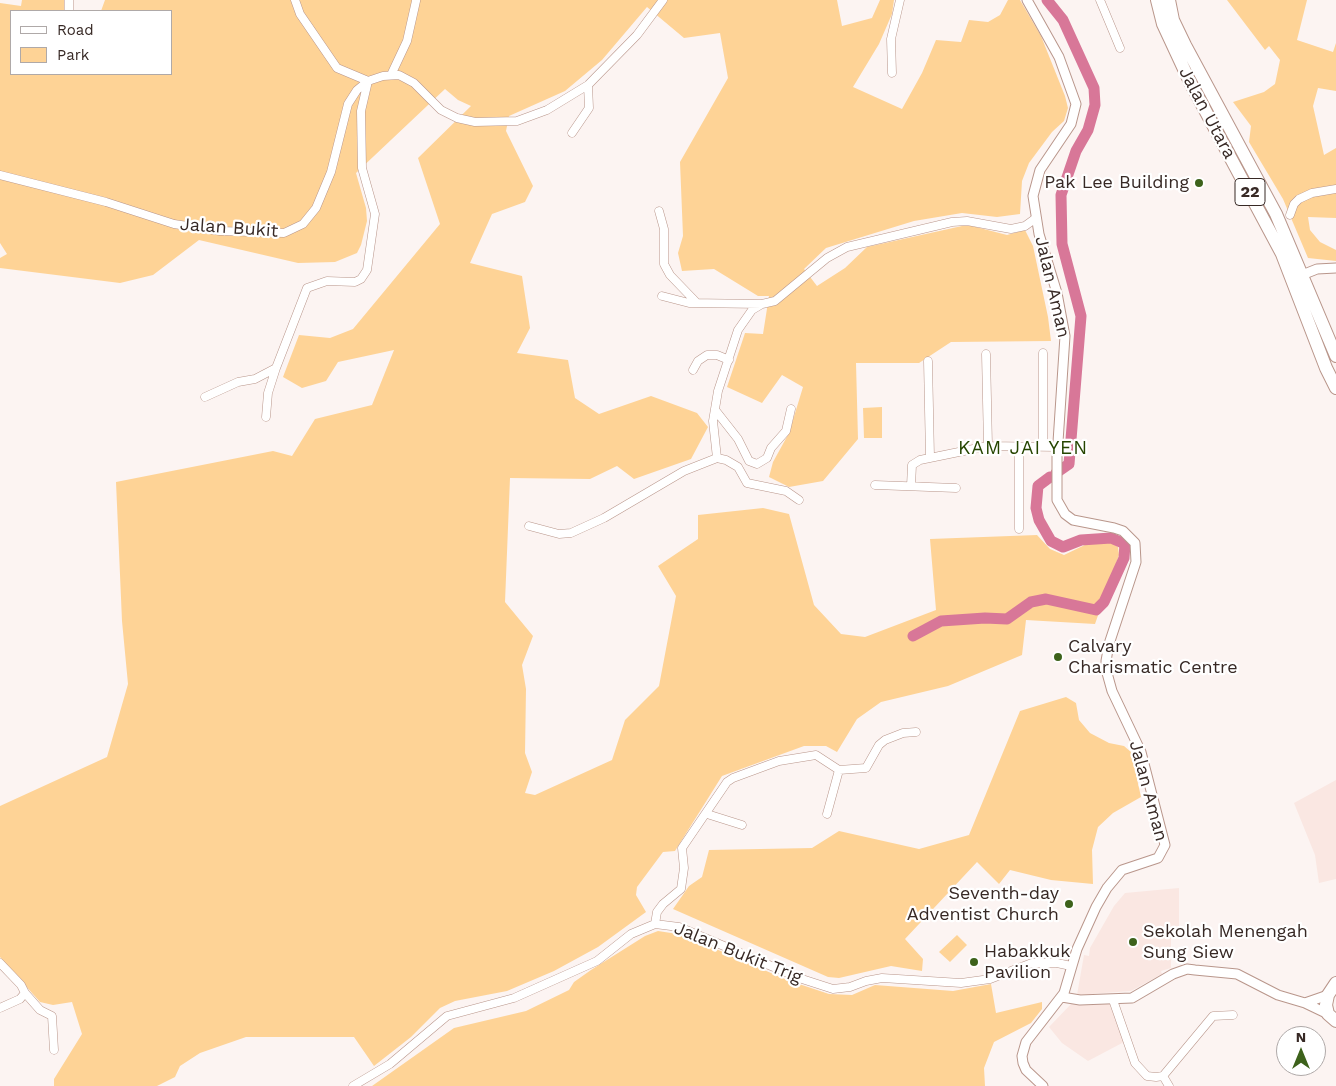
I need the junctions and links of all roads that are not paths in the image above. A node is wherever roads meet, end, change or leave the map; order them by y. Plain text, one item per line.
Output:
1 (69, 0) edge
2 (295, 0) edge
3 (663, 0) edge
4 (900, 0) edge
5 (1027, 0) edge
6 (1100, 0) edge
7 (1157, 0) edge
8 (1169, 0) edge
9 (416, 1) dead end
10 (69, 10) edge
11 (1120, 48) dead end
12 (892, 73) dead end
13 (391, 75) junction
14 (368, 82) junction
15 (588, 85) junction
16 (572, 133) dead end
17 (0, 175) edge
18 (1336, 188) edge
19 (659, 211) dead end
20 (1290, 215) dead end
21 (1036, 218) junction
22 (1336, 268) edge
23 (1302, 275) junction
24 (662, 296) dead end
25 (696, 302) junction
26 (762, 304) junction
27 (1043, 353) dead end
28 (986, 354) dead end
29 (1336, 356) edge
30 (729, 360) junction
31 (928, 361) dead end
32 (276, 368) junction
33 (692, 370) dead end
34 (1336, 388) edge
35 (205, 398) dead end
36 (792, 410) dead end
37 (716, 411) junction
38 (266, 417) dead end
39 (988, 446) junction
40 (1019, 447) junction
41 (1043, 447) junction
42 (1058, 447) junction
43 (930, 457) junction
44 (717, 458) junction
45 (875, 485) dead end
46 (911, 486) junction
47 (956, 488) dead end
48 (799, 500) dead end
49 (529, 526) dead end
50 (1019, 528) dead end
51 (916, 732) dead end
52 (839, 770) junction
53 (707, 814) junction
54 (827, 814) dead end
55 (742, 825) dead end
56 (655, 924) junction
57 (0, 963) edge
58 (1071, 966) junction
59 (1336, 983) edge
60 (25, 993) junction
61 (1328, 995) junction
62 (1062, 997) junction
63 (1113, 1000) junction
64 (1305, 1003) junction
65 (0, 1008) edge
66 (1234, 1015) dead end
67 (1332, 1018) edge
68 (1336, 1025) edge
69 (54, 1050) dead end
70 (1163, 1076) junction
71 (353, 1086) edge
72 (1043, 1086) edge
73 (1169, 1086) edge

1 - 10 street
2 - 14 street
3 - 15 street
4 - 12 street
5 - 21 street, Jalan Aman
6 - 11 street
7 - 34 highway, Jalan Utara / 22
8 - 23 highway, Jalan Utara / 22
9 - 13 street
13 - 14 street, Jalan Bukit
13 - 15 street
14 - 17 street, Jalan Bukit
14 - 32 street
15 - 16 street
18 - 20 street
19 - 25 street
21 - 26 street
21 - 42 street, Jalan Aman
22 - 23 street
23 - 29 highway, Jalan Utara / 22
24 - 25 street
25 - 26 street
26 - 30 street
27 - 41 street
28 - 39 street
30 - 33 street
30 - 37 street
31 - 43 street
32 - 35 street
32 - 38 street
36 - 37 street
37 - 44 street
39 - 40 street
39 - 43 street
40 - 41 street
40 - 50 street
41 - 42 street
42 - 58 street, Jalan Aman
43 - 46 street
44 - 48 street
44 - 49 street
45 - 46 street
46 - 47 street
51 - 52 street
52 - 53 street
52 - 54 street
53 - 55 street
53 - 56 street
56 - 58 street, Jalan Bukit Trig
56 - 71 street, Jalan Bukit Trig
57 - 60 street
58 - 62 street, Jalan Aman
59 - 61 highway
60 - 65 street
60 - 69 street
61 - 64 street
61 - 67 highway
62 - 63 street
62 - 72 street
63 - 64 street
63 - 70 street
64 - 67 street
66 - 70 street
67 - 68 highway
70 - 73 street

